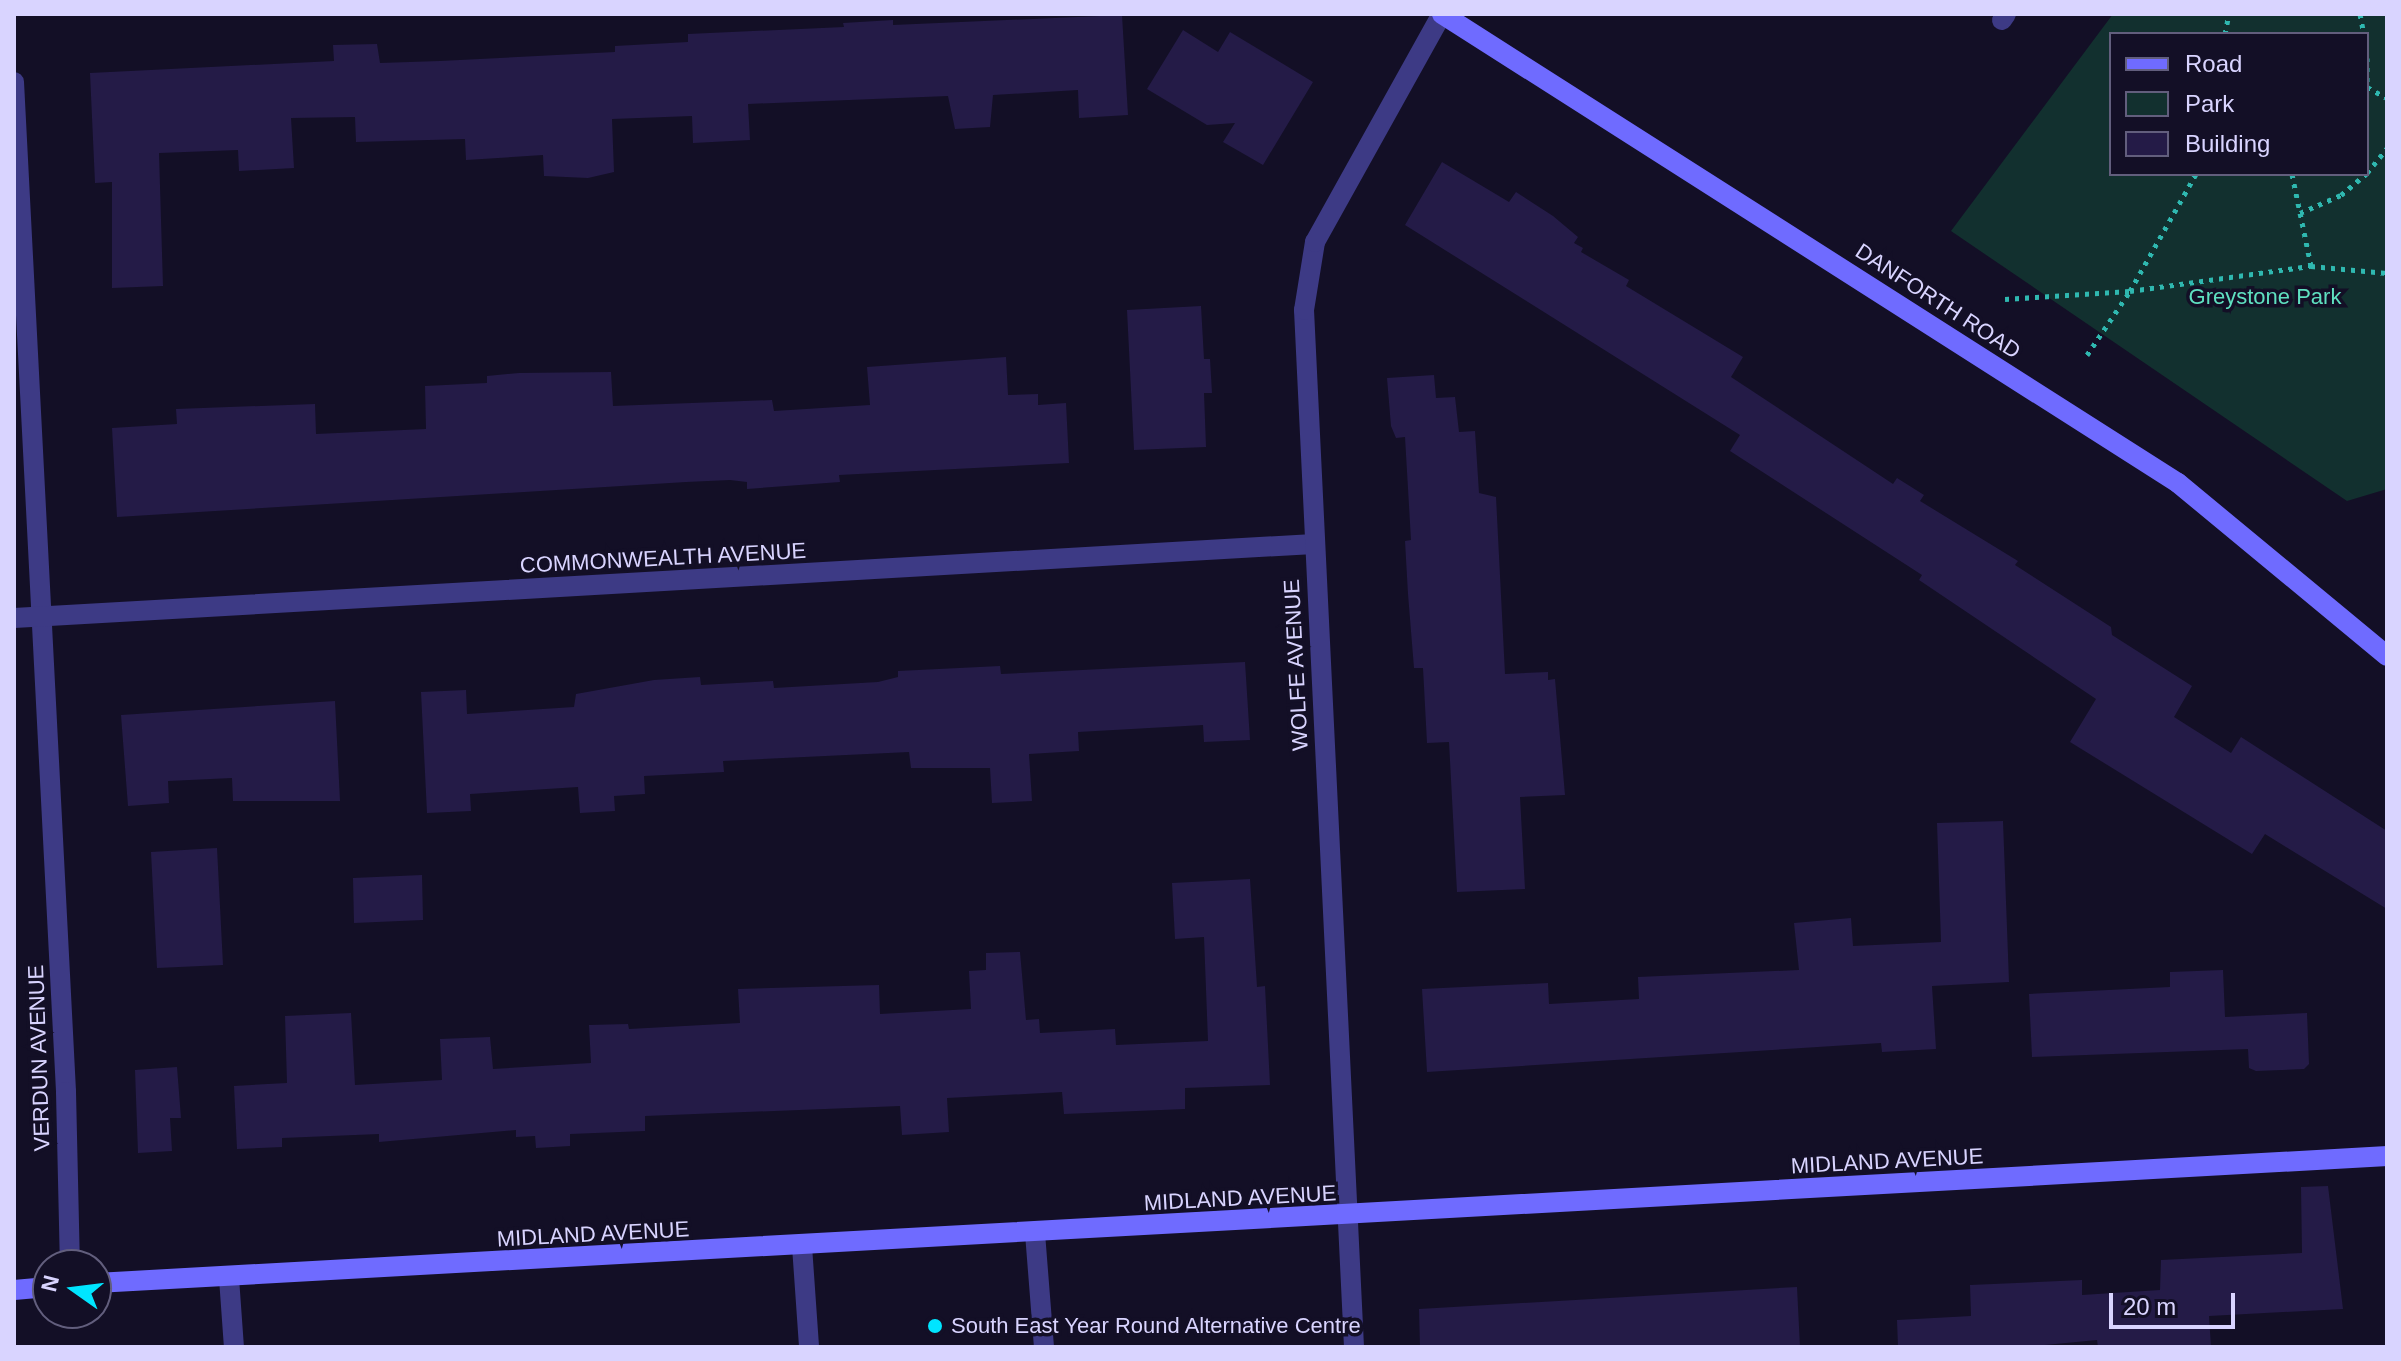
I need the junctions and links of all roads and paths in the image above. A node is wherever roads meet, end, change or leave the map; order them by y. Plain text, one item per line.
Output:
1 (1442, 14) edge
2 (14, 82) edge
3 (2369, 86) edge
4 (2387, 98) edge
5 (2387, 148) edge
6 (2369, 170) edge
7 (2195, 176) edge
8 (2294, 176) edge
9 (2364, 176) edge
10 (2300, 213) junction
11 (2311, 266) junction
12 (2387, 273) edge
13 (2130, 291) junction
14 (2005, 299) dead end
15 (2087, 355) dead end
16 (1314, 544) junction
17 (38, 616) junction
18 (14, 618) edge
19 (2385, 650) edge
20 (2387, 1156) edge
21 (1347, 1216) junction
22 (1035, 1233) junction
23 (802, 1246) junction
24 (70, 1249) edge
25 (229, 1278) junction
26 (112, 1282) edge
27 (234, 1347) edge
28 (809, 1347) edge
29 (1044, 1347) edge
30 (1354, 1347) edge

1 - 16 street, WOLFE AVENUE
1 - 19 main road, DANFORTH ROAD
2 - 17 street, VERDUN AVENUE
3 - 4 path
5 - 6 path
7 - 13 path
8 - 10 path
9 - 10 path
10 - 11 path
11 - 12 path
11 - 13 path
13 - 14 path
13 - 15 path
16 - 17 street, COMMONWEALTH AVENUE
16 - 21 street, WOLFE AVENUE
17 - 18 street, COMMONWEALTH AVENUE
17 - 24 street, VERDUN AVENUE
20 - 21 main road, MIDLAND AVENUE
21 - 22 main road, MIDLAND AVENUE
21 - 30 street, WOLFE AVENUE
22 - 23 main road, MIDLAND AVENUE
22 - 29 street
23 - 25 main road, MIDLAND AVENUE
23 - 28 street
25 - 26 main road, MIDLAND AVENUE
25 - 27 street

